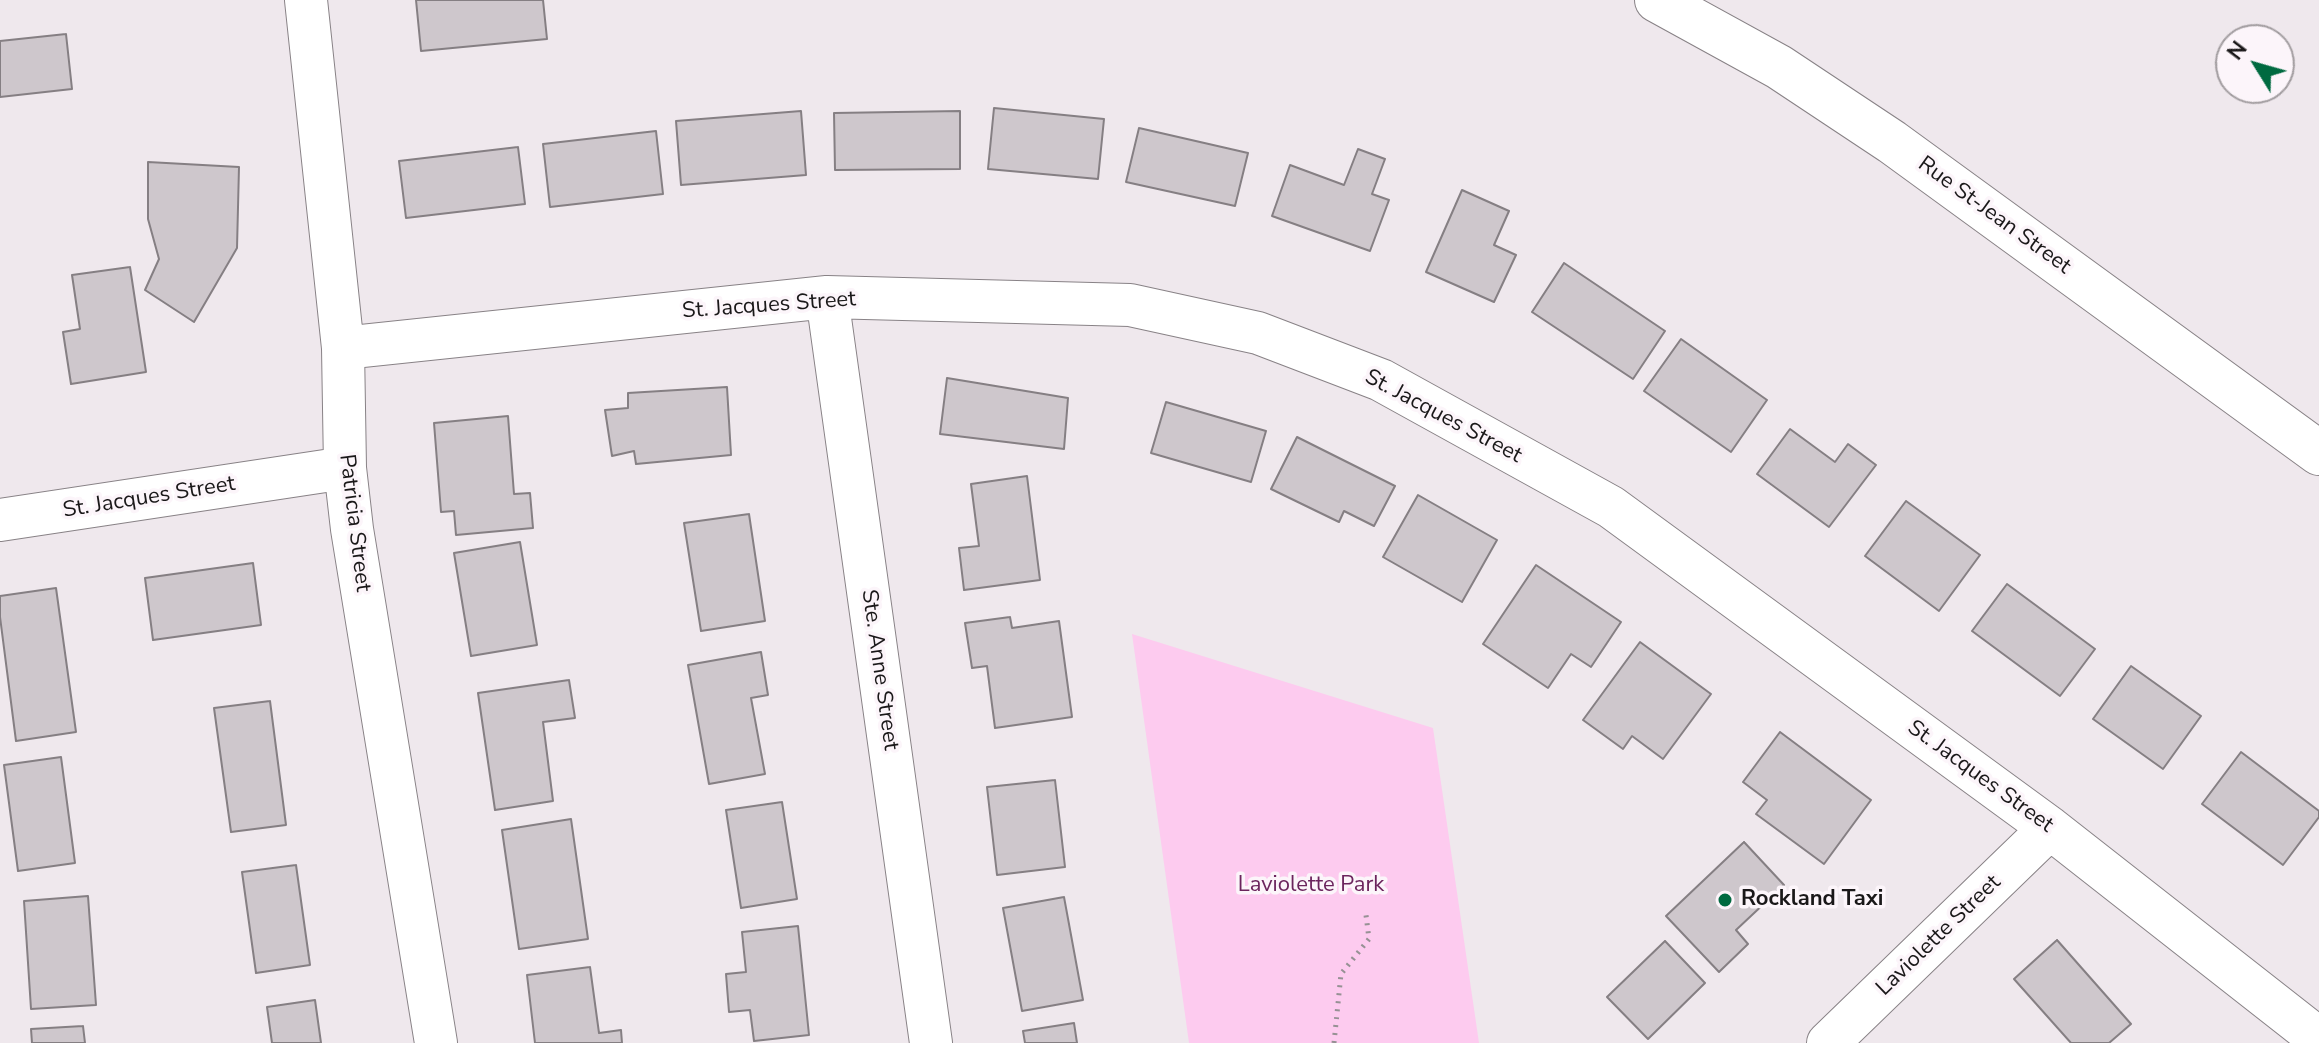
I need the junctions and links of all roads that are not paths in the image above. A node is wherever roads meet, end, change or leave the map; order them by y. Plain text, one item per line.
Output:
1 (306, 0) edge
2 (1657, 0) edge
3 (827, 297) junction
4 (343, 348) junction
5 (2319, 453) edge
6 (345, 468) junction
7 (0, 520) edge
8 (2050, 828) junction
9 (2319, 1039) edge
10 (436, 1043) edge
11 (931, 1043) edge
12 (1828, 1043) edge

1 - 4 street, Patricia Street
2 - 5 main road, Rue St-Jean Street
3 - 4 street, St. Jacques Street
3 - 8 street, St. Jacques Street
3 - 11 street, Ste. Anne Street
4 - 6 street, Patricia Street
6 - 7 street, St. Jacques Street
6 - 10 street, Patricia Street
8 - 9 street, St. Jacques Street
8 - 12 street, Laviolette Street

